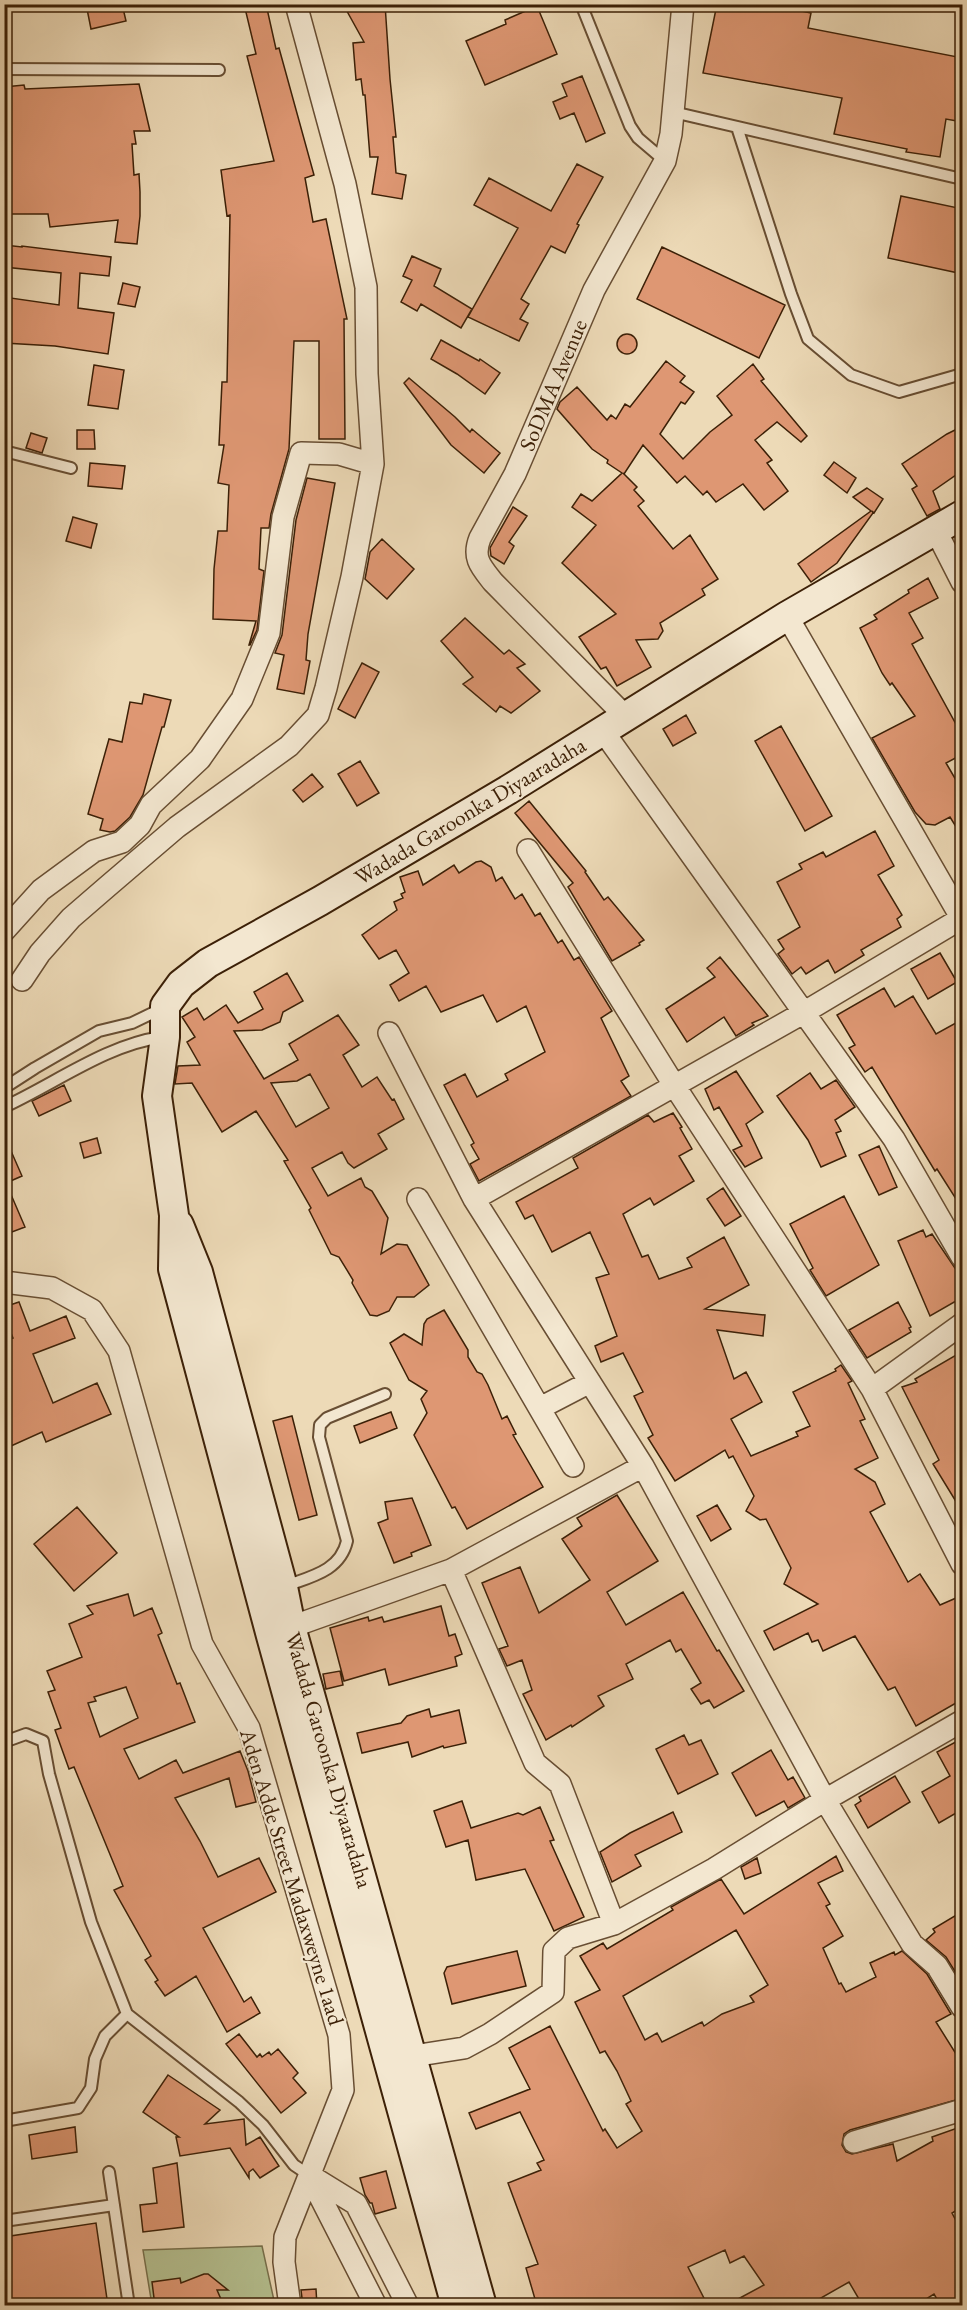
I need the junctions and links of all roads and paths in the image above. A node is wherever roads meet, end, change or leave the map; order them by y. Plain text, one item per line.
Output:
1 (296, 4) edge
2 (581, 4) edge
3 (683, 4) edge
4 (4, 69) edge
5 (219, 70) dead end
6 (673, 112) junction
7 (737, 127) junction
8 (665, 161) junction
9 (963, 179) edge
10 (963, 374) edge
11 (4, 451) edge
12 (373, 464) junction
13 (71, 468) dead end
14 (963, 514) edge
15 (935, 529) junction
16 (963, 582) edge
17 (787, 616) junction
18 (614, 724) junction
19 (528, 850) dead end
20 (962, 918) edge
21 (4, 931) edge
22 (22, 980) dead end
23 (165, 1006) junction
24 (803, 1013) junction
25 (388, 1033) dead end
26 (165, 1037) junction
27 (674, 1085) junction
28 (4, 1088) edge
29 (4, 1107) edge
30 (418, 1199) dead end
31 (474, 1199) junction
32 (174, 1215) junction
33 (963, 1257) edge
34 (4, 1282) edge
35 (963, 1324) edge
36 (590, 1382) junction
37 (872, 1389) junction
38 (385, 1394) dead end
39 (540, 1408) junction
40 (573, 1466) dead end
41 (643, 1466) junction
42 (963, 1564) edge
43 (451, 1570) junction
44 (283, 1587) junction
45 (291, 1627) junction
46 (963, 1721) edge
47 (4, 1742) edge
48 (825, 1800) junction
49 (614, 1924) junction
50 (963, 2007) edge
51 (127, 2013) junction
52 (412, 2055) junction
53 (963, 2110) edge
54 (4, 2121) edge
55 (854, 2142) dead end
56 (110, 2172) dead end
57 (309, 2175) junction
58 (114, 2205) junction
59 (4, 2221) edge
60 (129, 2306) edge
61 (290, 2306) edge
62 (376, 2306) edge
63 (408, 2306) edge
64 (456, 2306) edge
65 (482, 2306) edge

1 - 12 street
2 - 8 lane
3 - 6 street, SoDMA Avenue
4 - 5 lane
6 - 7 lane
6 - 8 street, SoDMA Avenue
7 - 9 lane
7 - 10 lane
8 - 18 street, SoDMA Avenue
11 - 13 lane
12 - 21 street
12 - 22 street
14 - 15 main road, Wadada Garoonka Diyaaradaha
15 - 16 street
15 - 17 main road, Wadada Garoonka Diyaaradaha
17 - 18 main road, Wadada Garoonka Diyaaradaha
17 - 20 street
18 - 23 main road, Wadada Garoonka Diyaaradaha
18 - 24 street
19 - 27 street
20 - 24 street
23 - 26 main road, Wadada Garoonka Diyaaradaha
23 - 28 lane
24 - 27 street
24 - 33 street
25 - 31 street
26 - 29 lane
26 - 32 main road, Wadada Garoonka Diyaaradaha
27 - 31 street
27 - 37 street
30 - 39 street
31 - 36 street
32 - 44 main road, Wadada Garoonka Diyaaradaha
32 - 64 main road, Wadada Garoonka Diyaaradaha
34 - 57 street, Aden Adde Street Madaxweyne 1aad
35 - 37 street
36 - 39 street
36 - 41 street
37 - 42 street
38 - 44 lane
39 - 40 street
41 - 43 street
41 - 48 street
43 - 45 street
43 - 49 street
44 - 45 main road, Wadada Garoonka Diyaaradaha
45 - 52 main road, Wadada Garoonka Diyaaradaha
46 - 48 street
47 - 51 lane
48 - 49 street
48 - 50 street
49 - 52 street
51 - 54 lane
51 - 57 lane
52 - 65 main road, Wadada Garoonka Diyaaradaha
53 - 55 street
56 - 58 lane
57 - 61 street, Aden Adde Street Madaxweyne 1aad
57 - 62 street
57 - 63 street
58 - 59 lane
58 - 60 lane

